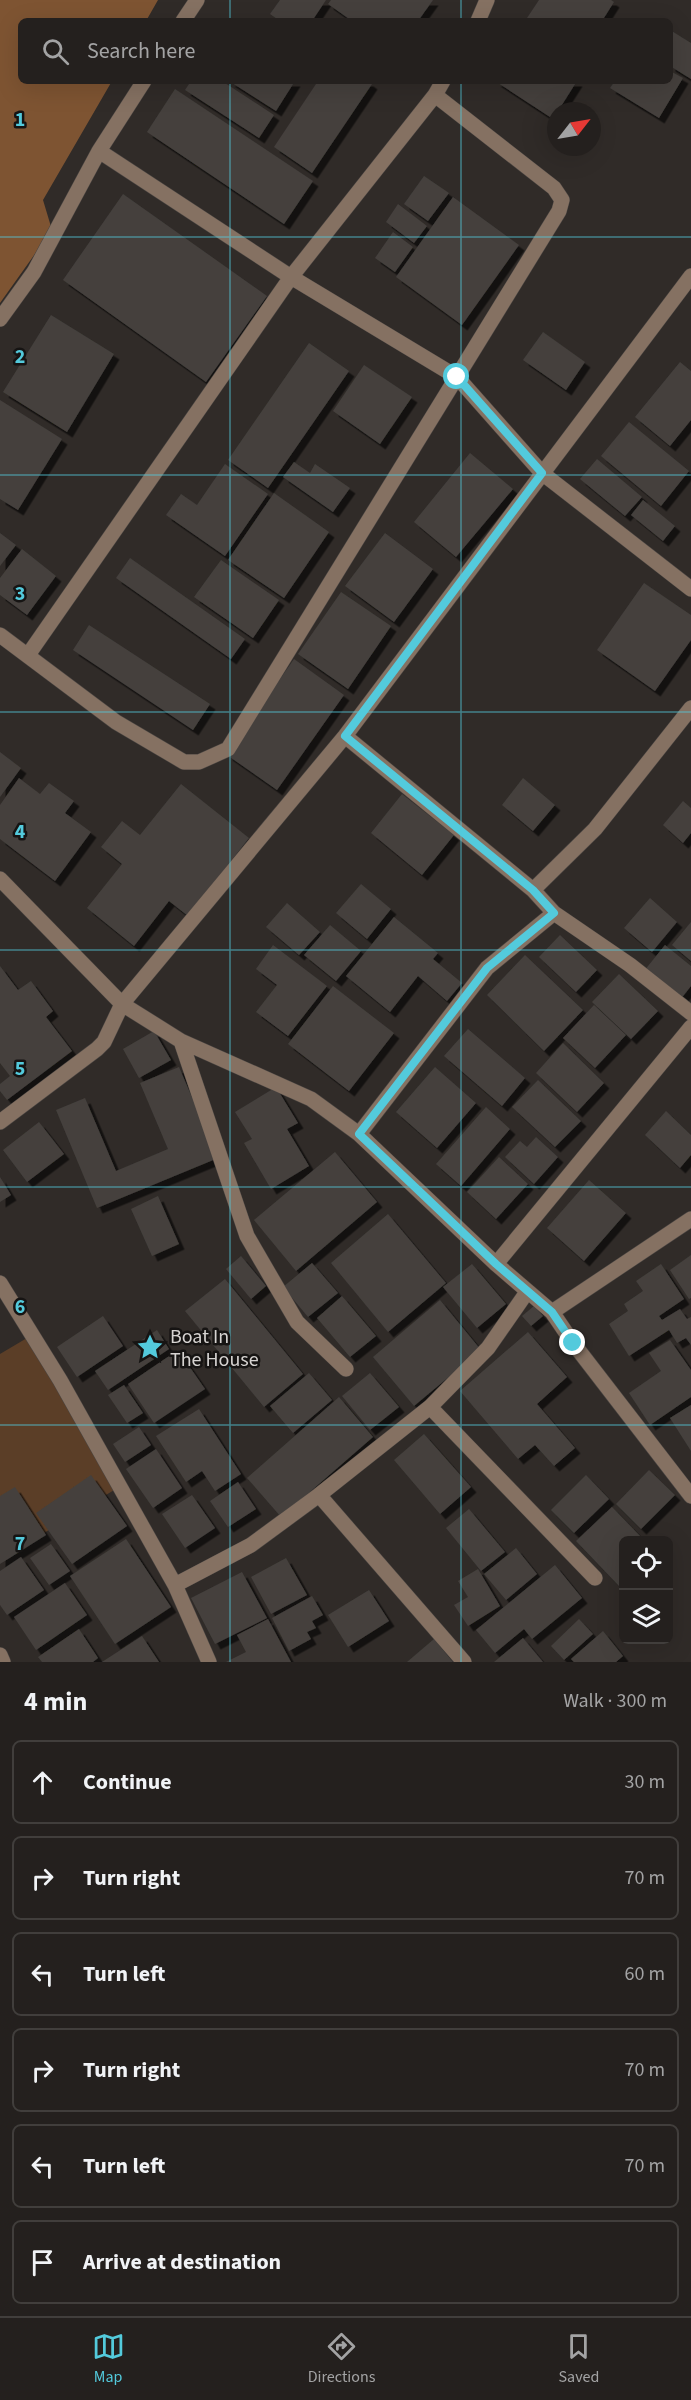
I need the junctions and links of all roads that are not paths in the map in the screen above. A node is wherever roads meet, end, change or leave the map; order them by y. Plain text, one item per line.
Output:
1 (197, 0) edge
2 (487, 0) edge
3 (185, 18) edge
4 (479, 18) edge
5 (142, 84) edge
6 (441, 84) edge
7 (435, 95) junction
8 (99, 151) junction
9 (691, 276) edge
10 (291, 277) junction
11 (0, 319) edge
12 (457, 377) junction
13 (542, 473) junction
14 (691, 590) edge
15 (0, 635) edge
16 (28, 655) junction
17 (691, 708) edge
18 (345, 736) junction
19 (0, 879) edge
20 (533, 890) junction
21 (554, 913) junction
22 (122, 1004) junction
23 (691, 1012) edge
24 (691, 1027) edge
25 (181, 1041) junction
26 (0, 1122) edge
27 (359, 1134) junction
28 (689, 1223) edge
29 (496, 1264) junction
30 (0, 1283) edge
31 (527, 1292) junction
32 (552, 1312) junction
33 (346, 1369) dead end
34 (430, 1407) junction
35 (319, 1495) junction
36 (691, 1496) edge
37 (595, 1578) dead end
38 (175, 1585) junction
39 (0, 1655) edge
40 (3, 1662) edge
41 (209, 1662) edge
42 (464, 1662) edge

1 - 3 street
2 - 4 street
5 - 8 street
6 - 7 street
7 - 10 street
7 - 12 street
8 - 10 street
8 - 11 street
9 - 13 street
10 - 12 street
10 - 16 street
12 - 13 street
12 - 16 street
13 - 14 street
13 - 18 street
15 - 16 street
17 - 20 street
18 - 20 street
18 - 22 street
19 - 22 street
20 - 21 street
21 - 23 street
21 - 27 street
22 - 25 street
22 - 26 street
24 - 29 street
25 - 27 street
25 - 33 street
27 - 29 street
28 - 32 street
29 - 31 street
30 - 38 street
31 - 32 street
31 - 34 street
32 - 36 street
34 - 35 street
34 - 37 street
35 - 38 street
35 - 42 street
38 - 41 street
39 - 40 street

